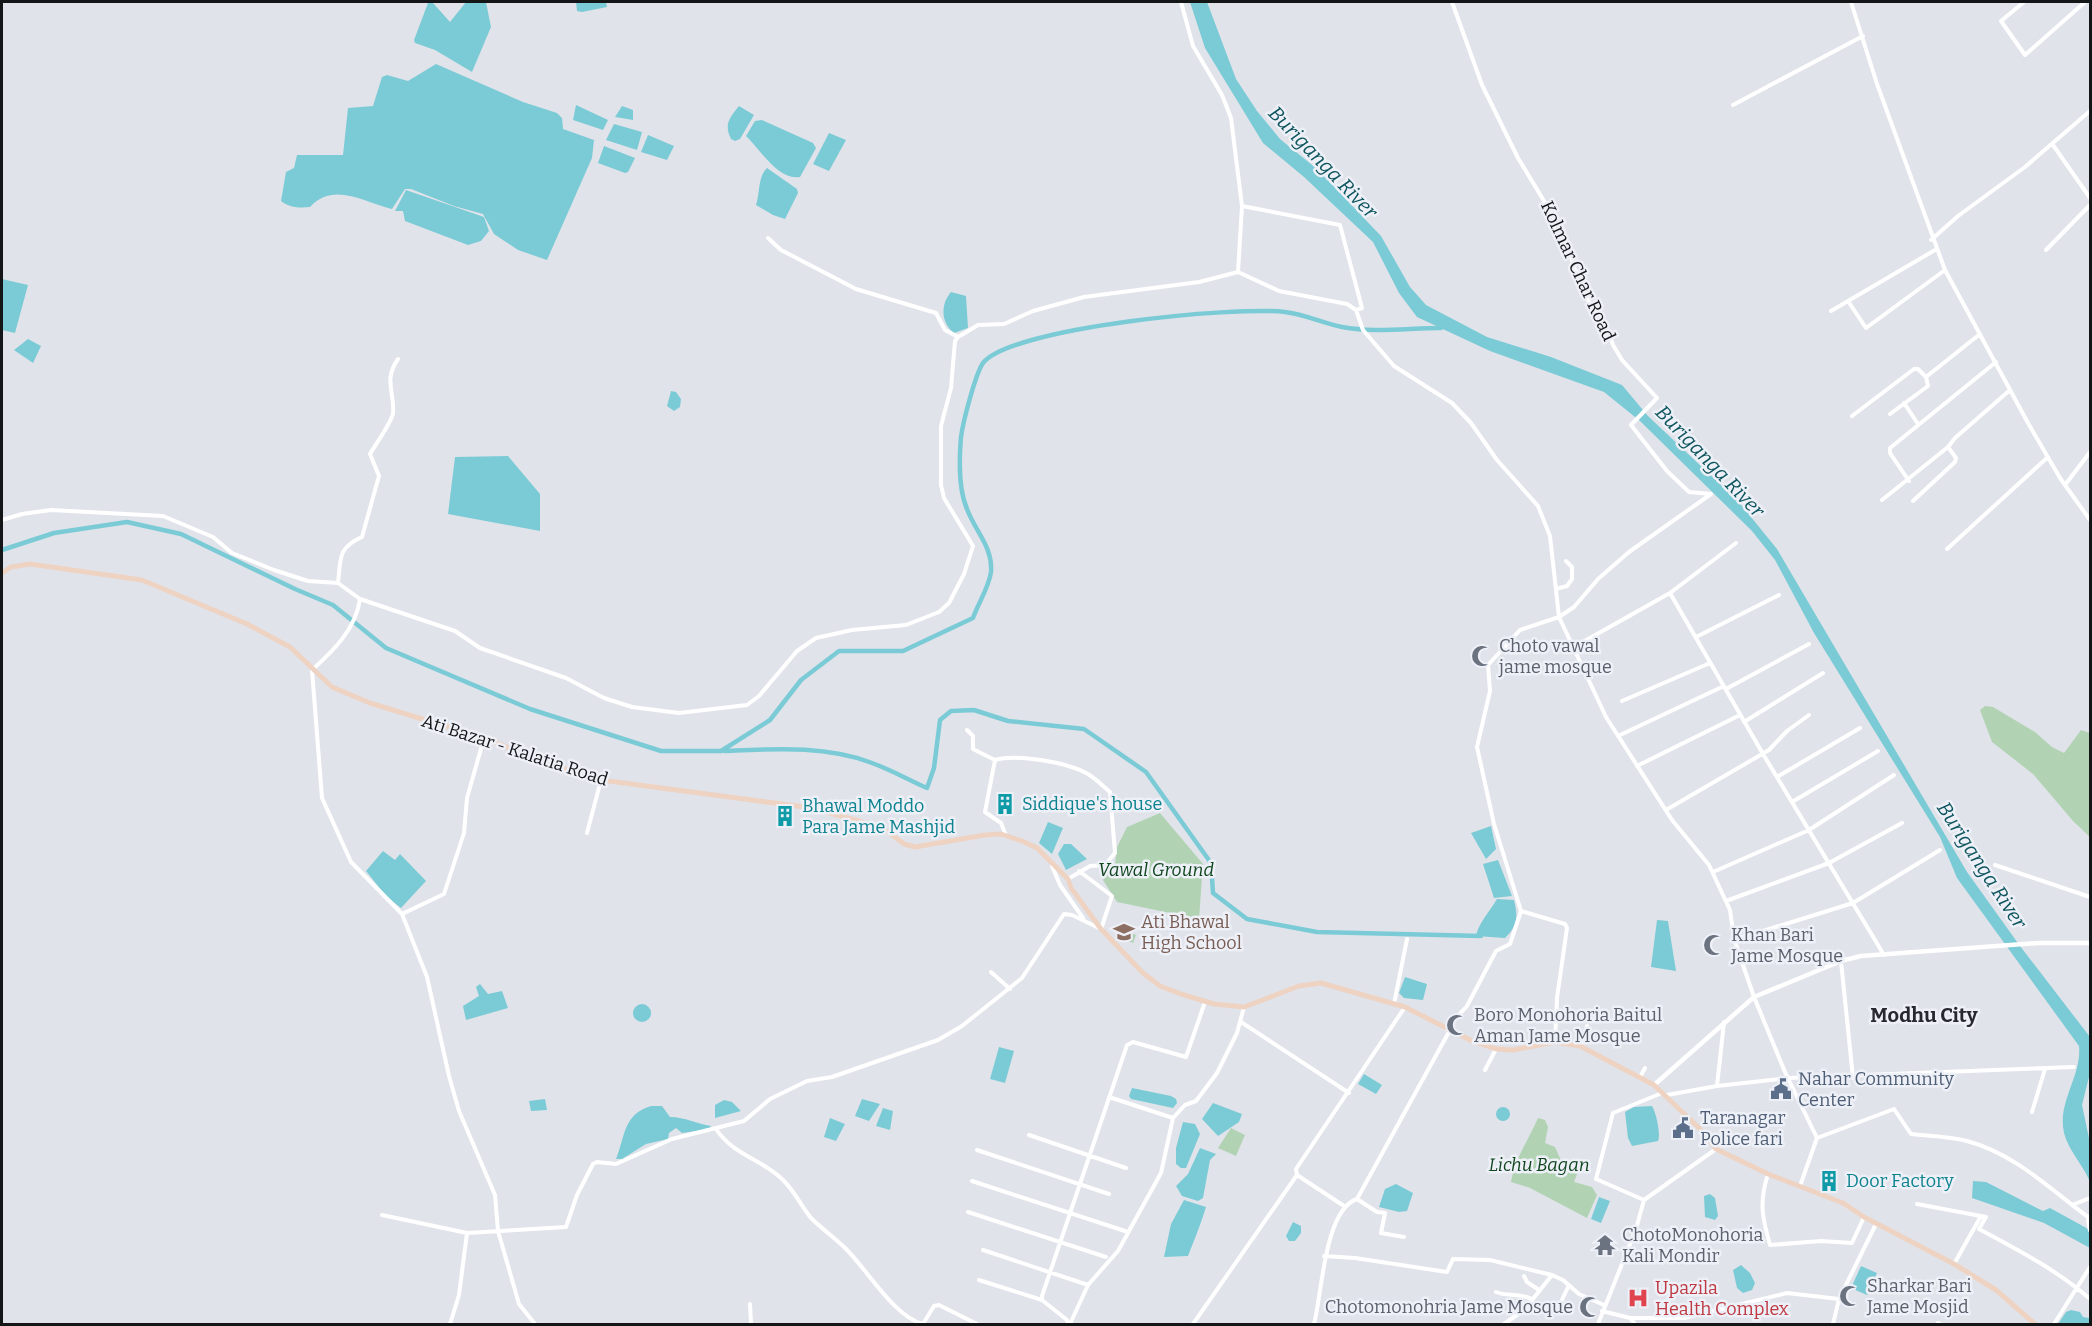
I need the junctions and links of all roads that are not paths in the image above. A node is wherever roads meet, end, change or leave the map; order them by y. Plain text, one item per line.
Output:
1 (1181, 2) edge
2 (1452, 2) edge
3 (1851, 2) edge
4 (2024, 2) edge
5 (2085, 2) edge
6 (1863, 36) junction
7 (1733, 105) dead end
8 (2091, 111) edge
9 (2053, 145) junction
10 (2091, 198) edge
11 (2091, 205) edge
12 (1242, 206) junction
13 (768, 238) dead end
14 (1931, 240) junction
15 (1935, 250) junction
16 (2046, 250) dead end
17 (1944, 270) junction
18 (1238, 272) junction
19 (1848, 301) junction
20 (1356, 310) junction
21 (1831, 311) dead end
22 (1980, 334) junction
23 (958, 337) junction
24 (398, 359) dead end
25 (1996, 362) junction
26 (1926, 377) junction
27 (2010, 390) junction
28 (1904, 404) junction
29 (1890, 414) dead end
30 (1852, 416) dead end
31 (1918, 424) junction
32 (1948, 447) junction
33 (2091, 452) edge
34 (2048, 457) junction
35 (1909, 481) junction
36 (2065, 485) junction
37 (1882, 500) dead end
38 (1913, 501) dead end
39 (2, 520) edge
40 (2091, 520) edge
41 (1736, 543) dead end
42 (1947, 549) dead end
43 (1566, 561) dead end
44 (2, 573) edge
45 (338, 583) junction
46 (1556, 589) junction
47 (1670, 593) junction
48 (1779, 595) dead end
49 (360, 599) junction
50 (1559, 617) junction
51 (1696, 638) junction
52 (1809, 644) dead end
53 (1574, 647) junction
54 (1710, 663) junction
55 (312, 670) junction
56 (1823, 673) dead end
57 (1725, 688) junction
58 (1622, 701) dead end
59 (1740, 715) junction
60 (1809, 715) dead end
61 (1744, 722) junction
62 (1860, 728) dead end
63 (967, 730) dead end
64 (1618, 736) junction
65 (484, 738) junction
66 (1878, 751) dead end
67 (1763, 754) junction
68 (995, 760) junction
69 (1637, 766) junction
70 (1894, 775) dead end
71 (1777, 777) junction
72 (601, 780) junction
73 (1792, 802) junction
74 (1666, 810) junction
75 (1902, 823) dead end
76 (1809, 830) junction
77 (587, 833) dead end
78 (1006, 836) junction
79 (1940, 850) dead end
80 (1050, 859) junction
81 (1829, 862) junction
82 (1995, 865) dead end
83 (1079, 871) junction
84 (1713, 872) junction
85 (1068, 879) junction
86 (2091, 897) edge
87 (1726, 901) junction
88 (1853, 903) junction
89 (1521, 911) junction
90 (402, 914) junction
91 (1086, 922) junction
92 (1101, 929) junction
93 (1407, 939) dead end
94 (1734, 940) junction
95 (2091, 943) edge
96 (1884, 955) junction
97 (1841, 961) junction
98 (991, 972) dead end
99 (1010, 989) junction
100 (1754, 997) junction
101 (1205, 1002) junction
102 (1394, 1004) junction
103 (1244, 1007) junction
104 (1405, 1007) junction
105 (1724, 1021) junction
106 (1241, 1022) junction
107 (1587, 1026) dead end
108 (1448, 1029) junction
109 (1555, 1042) junction
110 (1580, 1046) junction
111 (1496, 1048) junction
112 (2074, 1067) dead end
113 (1645, 1068) dead end
114 (2045, 1069) junction
115 (1485, 1070) dead end
116 (1640, 1077) junction
117 (1788, 1078) junction
118 (1853, 1078) junction
119 (1654, 1086) junction
120 (1715, 1086) junction
121 (1349, 1093) junction
122 (1665, 1094) junction
123 (1109, 1097) junction
124 (2032, 1112) dead end
125 (1173, 1118) junction
126 (716, 1129) junction
127 (1029, 1135) dead end
128 (1817, 1138) junction
129 (1715, 1148) junction
130 (977, 1150) dead end
131 (1089, 1155) junction
132 (1126, 1168) dead end
133 (1297, 1174) junction
134 (1768, 1174) junction
135 (972, 1181) dead end
136 (1079, 1185) junction
137 (1800, 1186) junction
138 (1109, 1194) dead end
139 (2091, 1198) edge
140 (1356, 1199) junction
141 (1644, 1200) junction
142 (1917, 1204) dead end
143 (2072, 1205) junction
144 (1344, 1206) junction
145 (968, 1212) dead end
146 (1069, 1213) junction
147 (382, 1215) dead end
148 (1981, 1216) junction
149 (1864, 1217) junction
150 (2088, 1217) joint
151 (1876, 1224) junction
152 (2091, 1230) edge
153 (498, 1232) junction
154 (1128, 1232) junction
155 (467, 1233) junction
156 (1404, 1237) dead end
157 (1059, 1243) junction
158 (983, 1250) dead end
159 (1324, 1256) junction
160 (1106, 1257) dead end
161 (1954, 1264) junction
162 (2091, 1267) edge
163 (1049, 1272) junction
164 (1552, 1275) junction
165 (1524, 1276) dead end
166 (979, 1280) dead end
167 (1088, 1285) junction
168 (1569, 1285) junction
169 (2078, 1286) junction
170 (1539, 1290) junction
171 (1496, 1292) dead end
172 (1532, 1299) junction
173 (1839, 1299) junction
174 (2091, 1299) edge
175 (1042, 1300) junction
176 (1561, 1302) dead end
177 (750, 1304) dead end
178 (1511, 1304) dead end
179 (1604, 1305) junction
180 (1525, 1309) junction
181 (1602, 1311) junction
182 (1630, 1318) junction
183 (1314, 1323) edge
184 (450, 1324) edge
185 (535, 1324) edge
186 (751, 1324) edge
187 (977, 1324) edge
188 (1069, 1324) edge
189 (1193, 1324) edge
190 (1504, 1324) edge
191 (1598, 1324) edge
192 (1635, 1324) edge
193 (1833, 1324) edge
194 (2035, 1324) edge
195 (2054, 1324) edge

1 - 12 street
2 - 50 street, Kolmar Char Road
3 - 6 street
4 - 5 street
6 - 7 street
6 - 14 street
8 - 9 street
9 - 10 street
9 - 14 street
11 - 16 street
12 - 18 street
12 - 20 street
13 - 23 street
14 - 15 street
15 - 17 street
15 - 19 street
17 - 19 street
17 - 22 street
18 - 20 street
18 - 23 street
19 - 21 street
20 - 46 street
22 - 25 street
22 - 26 street
23 - 49 street
24 - 45 street
25 - 27 street
25 - 31 street
26 - 28 street
26 - 30 street
27 - 32 street
27 - 34 street
28 - 29 street
28 - 31 street
31 - 35 street
32 - 35 street
32 - 38 street
33 - 36 street
34 - 36 street
34 - 42 street
35 - 37 street
36 - 40 street
39 - 45 street
41 - 47 street
43 - 46 street
44 - 55 main road, Ati Bazar - Kalatia Road
45 - 49 street
46 - 50 street
47 - 51 street
47 - 53 street
48 - 51 street
49 - 55 street
50 - 53 street
50 - 89 street
51 - 54 street
52 - 57 street
53 - 64 street
54 - 57 street
54 - 58 street
55 - 65 main road, Ati Bazar - Kalatia Road
55 - 90 street
56 - 61 street
57 - 59 street
57 - 64 street
59 - 61 street
59 - 69 street
60 - 67 street
61 - 67 street
62 - 71 street
63 - 68 street
64 - 69 street
65 - 72 main road, Ati Bazar - Kalatia Road
65 - 90 street
66 - 73 street
67 - 71 street
67 - 74 street
68 - 78 street
68 - 83 street
69 - 74 street
70 - 76 street
71 - 73 street
72 - 77 street
72 - 78 main road, Ati Bazar - Kalatia Road
73 - 76 street
74 - 84 street
75 - 81 street
76 - 81 street
76 - 84 street
78 - 80 main road, Ati Bazar - Kalatia Road
79 - 88 street
80 - 85 main road, Ati Bazar - Kalatia Road
80 - 91 street
81 - 87 street
81 - 88 street
82 - 86 street
83 - 85 street
83 - 92 street
84 - 87 street
85 - 92 main road, Ati Bazar - Kalatia Road
87 - 94 street
88 - 94 street
88 - 96 street
89 - 108 street
89 - 109 street
90 - 153 street
91 - 92 street
91 - 99 street
92 - 101 main road
93 - 102 street
94 - 100 street
95 - 96 street
96 - 97 street
97 - 100 street
97 - 118 street
98 - 99 street
99 - 126 street
100 - 105 street
100 - 117 street
101 - 103 main road
101 - 123 street
102 - 103 main road
102 - 104 main road
103 - 106 street
104 - 108 main road
104 - 121 street
105 - 119 street
105 - 120 street
106 - 121 street
106 - 125 street
107 - 110 street
108 - 111 main road
108 - 140 street
109 - 110 main road
109 - 111 main road
110 - 116 main road
111 - 115 street
112 - 114 street
113 - 116 street
114 - 118 street
114 - 124 street
116 - 119 main road
117 - 118 street
117 - 120 street
117 - 128 street
119 - 122 main road
120 - 122 street
121 - 133 street
122 - 129 main road
122 - 141 street
123 - 125 street
123 - 131 street
125 - 154 street
126 - 153 street
126 - 187 street
127 - 131 street
128 - 137 street
128 - 143 street
129 - 134 main road
129 - 141 street
130 - 136 street
131 - 132 street
131 - 136 street
133 - 144 street
133 - 189 street
134 - 137 main road
134 - 149 street
135 - 146 street
136 - 138 street
136 - 146 street
137 - 149 main road
139 - 143 street
140 - 144 street
140 - 156 street
141 - 179 street
142 - 148 street
143 - 150 street
144 - 159 street
145 - 157 street
146 - 154 street
146 - 157 street
147 - 155 street
148 - 161 street
148 - 169 street
149 - 151 main road
150 - 152 street
151 - 161 main road
151 - 173 street
153 - 155 street
153 - 185 street
154 - 167 street
155 - 184 street
157 - 160 street
157 - 163 street
158 - 163 street
159 - 164 street
159 - 183 street
161 - 194 main road
162 - 169 street
163 - 167 street
163 - 175 street
164 - 168 street
164 - 170 street
165 - 170 street
166 - 175 street
167 - 188 street
168 - 176 street
168 - 179 street
169 - 174 street
169 - 195 street
170 - 172 street
171 - 172 street
172 - 180 street
173 - 182 street
173 - 193 street
175 - 188 street
177 - 186 street
178 - 180 street
179 - 181 street
180 - 190 street
181 - 182 street
181 - 191 street
182 - 192 street

